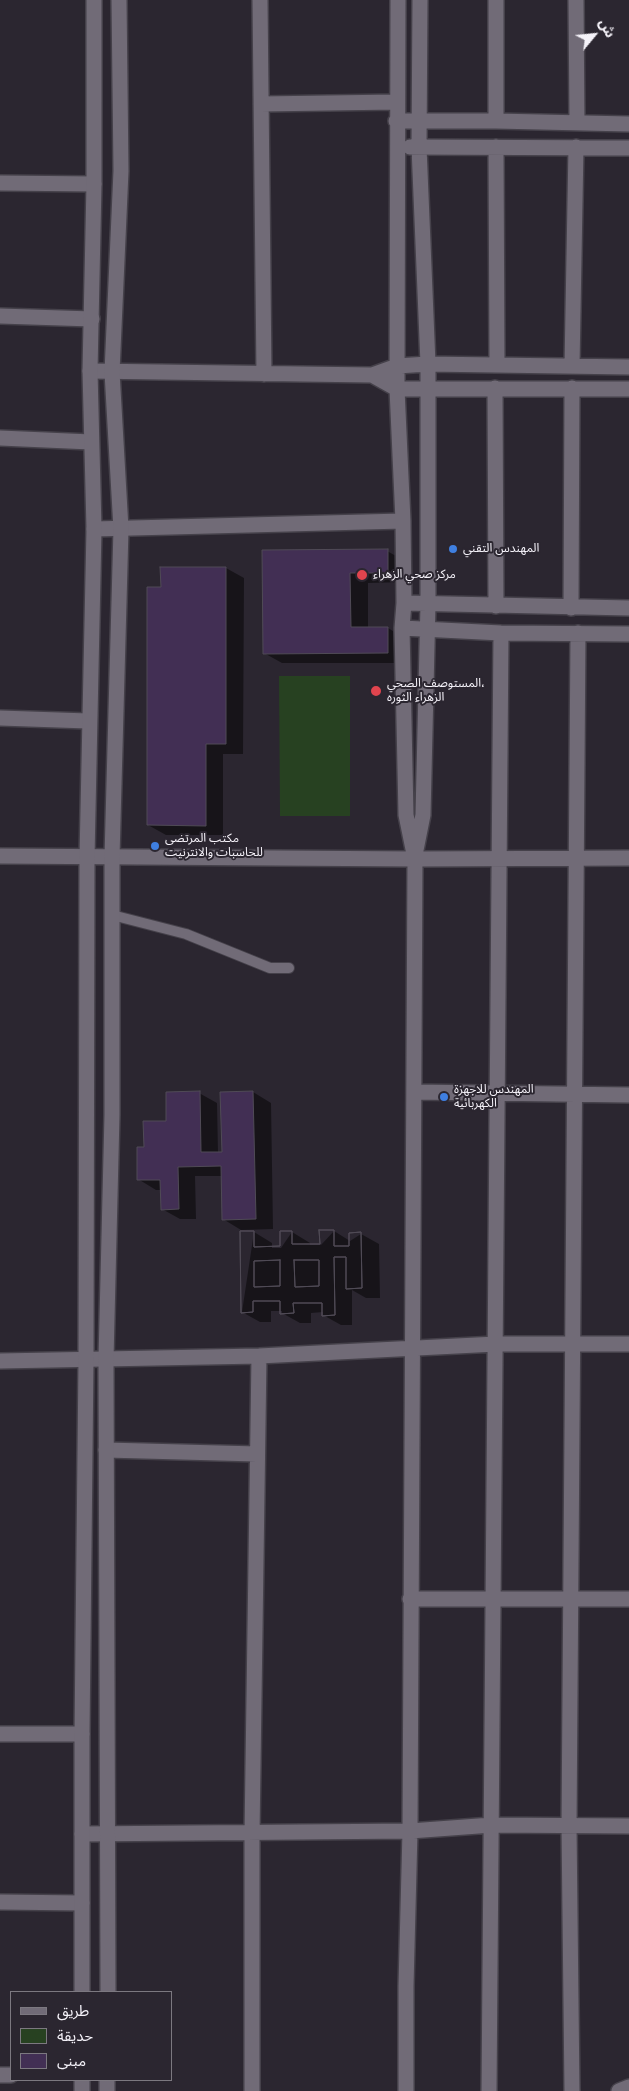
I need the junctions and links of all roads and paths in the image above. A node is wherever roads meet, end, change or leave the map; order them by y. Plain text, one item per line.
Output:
1 (94, 0) edge
2 (119, 0) edge
3 (260, 0) edge
4 (398, 0) edge
5 (420, 0) edge
6 (496, 0) edge
7 (576, 0) edge
8 (396, 102) junction
9 (261, 104) junction
10 (420, 120) junction
11 (496, 120) junction
12 (396, 121) junction
13 (577, 123) junction
14 (629, 124) edge
15 (419, 147) junction
16 (496, 147) junction
17 (576, 147) junction
18 (396, 148) junction
19 (629, 148) edge
20 (0, 183) edge
21 (94, 184) junction
22 (0, 316) edge
23 (92, 319) junction
24 (428, 364) junction
25 (497, 365) junction
26 (396, 366) junction
27 (572, 366) junction
28 (629, 367) edge
29 (90, 371) junction
30 (112, 372) junction
31 (264, 374) junction
32 (372, 375) junction
33 (428, 388) junction
34 (495, 388) junction
35 (572, 388) junction
36 (629, 388) edge
37 (396, 389) junction
38 (0, 438) edge
39 (91, 442) junction
40 (403, 521) junction
41 (94, 529) junction
42 (121, 529) junction
43 (404, 603) junction
44 (428, 604) junction
45 (496, 606) junction
46 (571, 608) junction
47 (629, 608) edge
48 (402, 628) junction
49 (426, 629) junction
50 (501, 633) junction
51 (578, 633) junction
52 (629, 634) edge
53 (0, 718) edge
54 (88, 721) junction
55 (0, 856) edge
56 (500, 857) junction
57 (86, 858) junction
58 (112, 858) junction
59 (577, 858) junction
60 (629, 858) edge
61 (414, 859) junction
62 (112, 915) junction
63 (289, 968) dead end
64 (414, 1092) junction
65 (498, 1095) junction
66 (575, 1095) junction
67 (629, 1095) edge
68 (496, 1344) junction
69 (573, 1344) junction
70 (629, 1344) edge
71 (412, 1349) junction
72 (259, 1356) junction
73 (106, 1359) junction
74 (86, 1360) junction
75 (0, 1362) edge
76 (106, 1450) junction
77 (257, 1454) junction
78 (494, 1599) junction
79 (571, 1599) junction
80 (629, 1599) edge
81 (410, 1600) junction
82 (0, 1734) edge
83 (82, 1734) junction
84 (492, 1826) junction
85 (569, 1826) junction
86 (629, 1826) edge
87 (410, 1831) junction
88 (82, 1834) junction
89 (107, 1834) junction
90 (252, 1834) junction
91 (0, 1902) edge
92 (82, 1903) junction
93 (82, 1991) edge
94 (108, 1991) edge
95 (629, 2087) edge
96 (252, 2091) edge
97 (406, 2091) edge
98 (490, 2091) edge
99 (572, 2091) edge
100 (619, 2091) edge

1 - 21 street
2 - 30 street
3 - 9 street
4 - 8 street
5 - 10 street
6 - 11 street
7 - 13 street
8 - 9 street
8 - 12 street
9 - 31 street
10 - 11 street
10 - 12 street
10 - 15 street
11 - 13 street
12 - 18 street
13 - 14 street
15 - 16 street
15 - 18 street
15 - 24 street
16 - 17 street
16 - 25 street
17 - 19 street
17 - 27 street
18 - 26 street
20 - 21 street
21 - 23 street
22 - 23 street
23 - 29 street
24 - 25 street
24 - 26 street
24 - 33 street
25 - 27 street
26 - 32 street
26 - 37 street
27 - 28 street
29 - 30 street
29 - 39 street
30 - 31 street
30 - 42 street
31 - 32 street
32 - 37 street
33 - 34 street
33 - 37 street
33 - 44 street
34 - 35 street
34 - 45 street
35 - 36 street
35 - 46 street
37 - 40 street
38 - 39 street
39 - 41 street
40 - 42 street
40 - 43 street
41 - 42 street
41 - 54 street
42 - 58 street
43 - 44 street
43 - 48 street
44 - 45 street
44 - 49 street
45 - 46 street
46 - 47 street
48 - 49 street
48 - 61 street
49 - 50 street
49 - 61 street
50 - 51 street
50 - 56 street
51 - 52 street
51 - 59 street
53 - 54 street
54 - 57 street
55 - 57 street
56 - 59 street
56 - 61 street
56 - 65 street
57 - 58 street
57 - 74 street
58 - 61 street
58 - 62 street
59 - 60 street
59 - 66 street
61 - 64 street
62 - 63 lane
62 - 73 street
64 - 65 street
64 - 71 street
65 - 66 street
65 - 68 street
66 - 67 street
66 - 69 street
68 - 69 street
68 - 71 street
68 - 78 street
69 - 70 street
69 - 79 street
71 - 72 street
71 - 81 street
72 - 73 street
72 - 77 street
73 - 74 street
73 - 76 street
74 - 75 street
74 - 83 street
76 - 77 street
76 - 89 street
77 - 90 street
78 - 79 street
78 - 81 street
78 - 84 street
79 - 80 street
79 - 85 street
81 - 87 street
82 - 83 street
83 - 88 street
84 - 85 street
84 - 87 street
84 - 98 street
85 - 86 street
85 - 99 street
87 - 90 street
87 - 97 street
88 - 89 street
88 - 92 street
89 - 90 street
89 - 94 street
90 - 96 street
91 - 92 street
92 - 93 street
95 - 100 street

